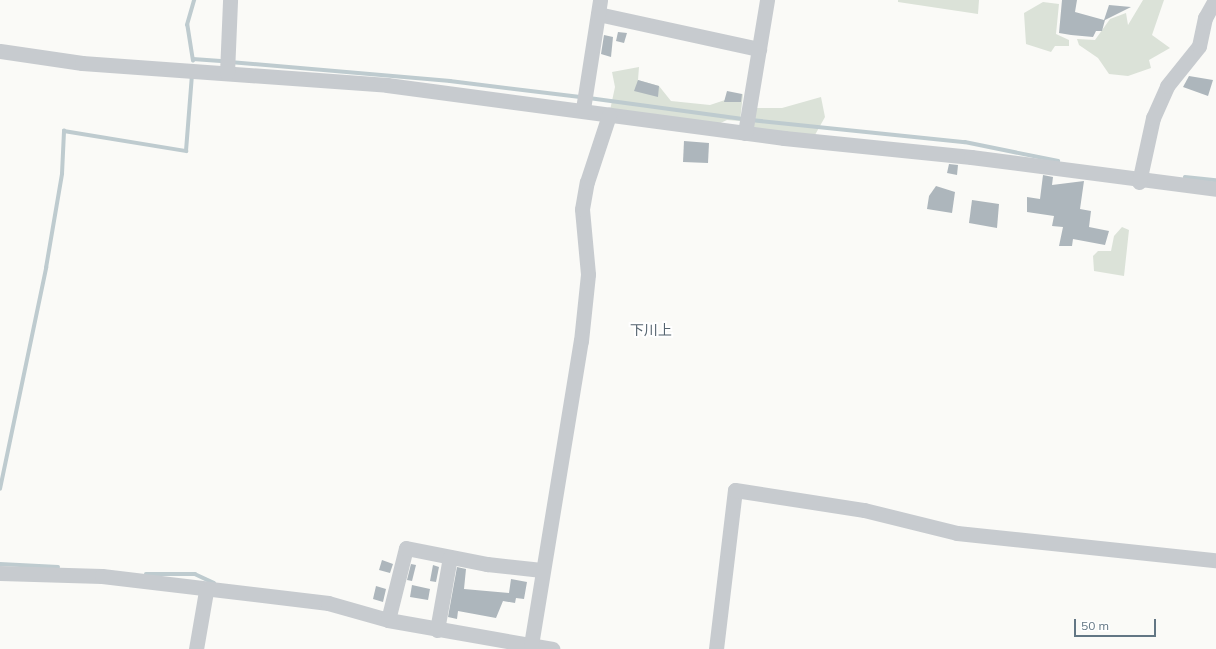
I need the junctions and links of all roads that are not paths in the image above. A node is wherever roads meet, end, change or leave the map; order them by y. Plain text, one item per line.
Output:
1 (230, 0) edge
2 (767, 0) edge
3 (1215, 0) edge
4 (599, 7) edge
5 (759, 49) junction
6 (0, 51) edge
7 (227, 73) junction
8 (583, 109) junction
9 (610, 115) junction
10 (745, 133) junction
11 (1139, 182) junction
12 (1216, 189) edge
13 (450, 557) junction
14 (1216, 560) edge
15 (542, 570) junction
16 (0, 573) edge
17 (206, 590) junction
18 (388, 620) junction
19 (437, 630) junction
20 (498, 645) edge
21 (532, 645) junction
22 (196, 649) edge
23 (552, 649) edge
24 (716, 649) edge

1 - 7 street
2 - 5 street
3 - 11 street
4 - 5 street
4 - 8 street
5 - 10 street
6 - 7 street
7 - 8 street
8 - 9 street
9 - 10 street
9 - 15 street
10 - 11 street
11 - 12 street
13 - 15 street
13 - 18 street
13 - 19 street
14 - 24 street
15 - 21 street
16 - 17 street
17 - 18 street
17 - 22 street
18 - 19 street
19 - 20 street
20 - 21 street
21 - 23 street

